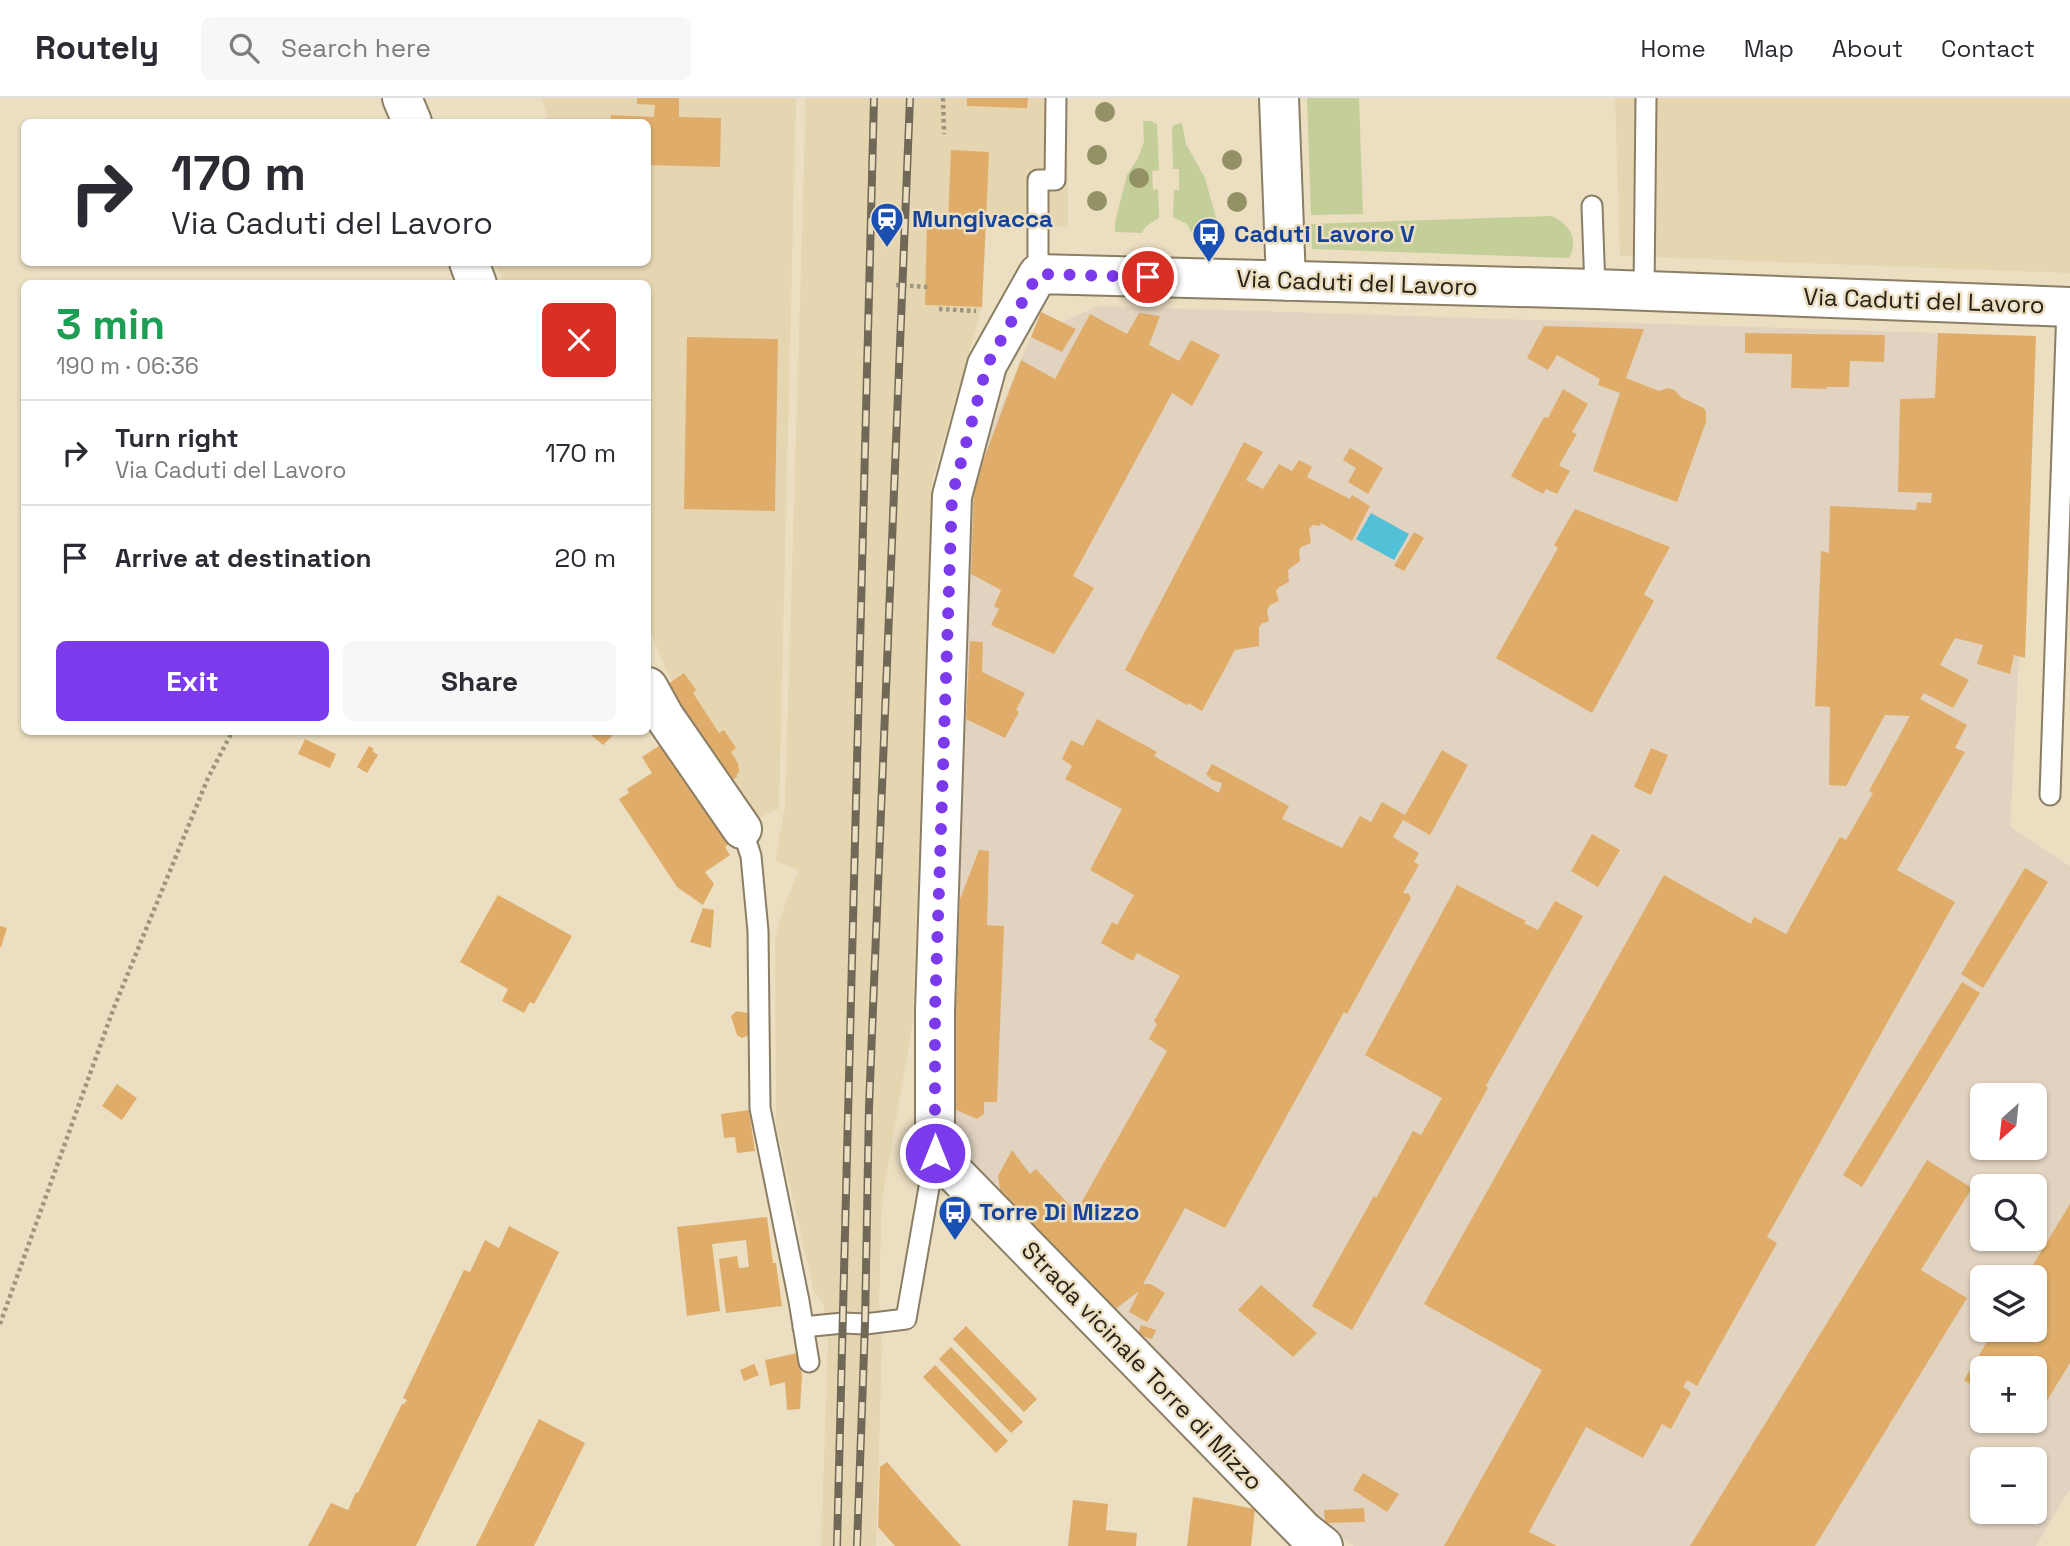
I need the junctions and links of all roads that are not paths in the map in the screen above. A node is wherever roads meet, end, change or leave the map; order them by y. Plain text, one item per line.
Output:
1 (402, 98) edge
2 (1056, 98) edge
3 (1279, 98) edge
4 (1646, 98) edge
5 (411, 119) edge
6 (1592, 206) dead end
7 (1038, 274) junction
8 (1286, 281) junction
9 (1595, 289) junction
10 (1644, 291) junction
11 (2068, 307) edge
12 (651, 692) edge
13 (2050, 794) dead end
14 (742, 829) joint
15 (935, 1153) junction
16 (803, 1327) junction
17 (809, 1362) dead end
18 (1323, 1546) edge

1 - 5 street
2 - 7 lane
3 - 8 street
4 - 10 lane
6 - 9 lane
7 - 8 street, Via Caduti del Lavoro
7 - 15 street
8 - 9 street, Via Caduti del Lavoro
9 - 10 street, Via Caduti del Lavoro
10 - 11 street, Via Caduti del Lavoro
11 - 13 lane
12 - 14 street
14 - 16 lane
15 - 16 lane
15 - 18 street, Strada vicinale Torre di Mizzo
16 - 17 lane

